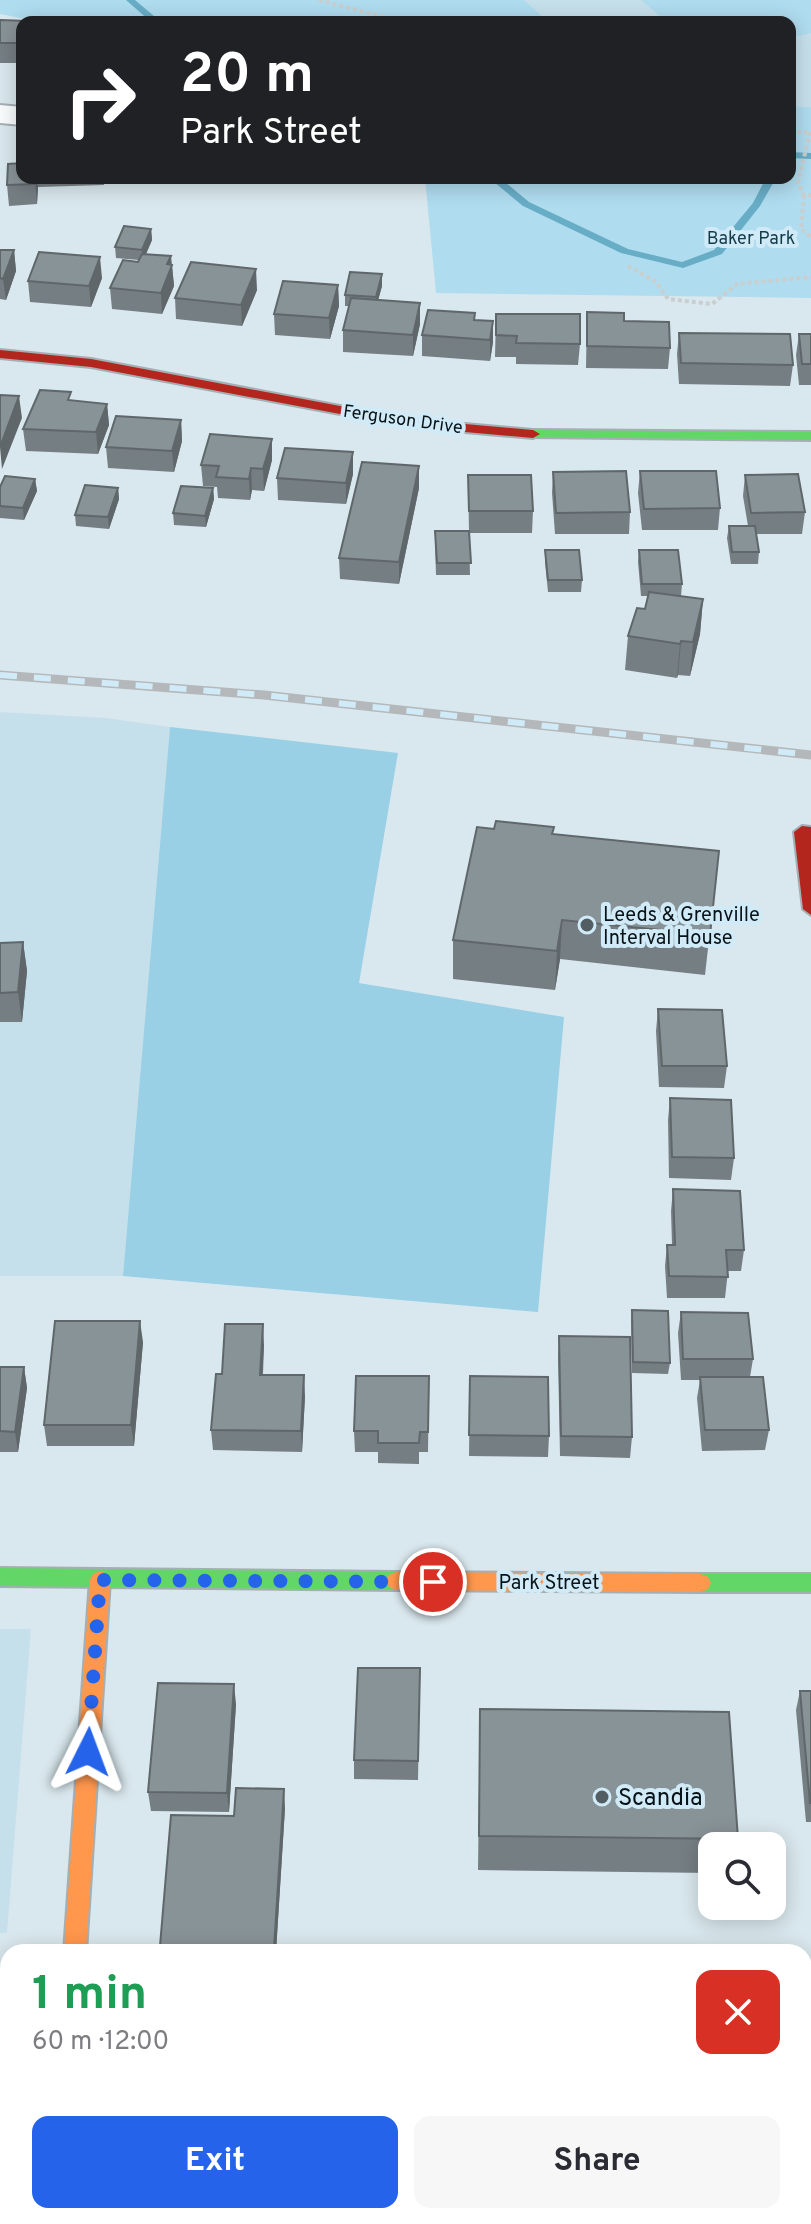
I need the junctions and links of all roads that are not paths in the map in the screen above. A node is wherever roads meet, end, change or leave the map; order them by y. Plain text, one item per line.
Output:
1 (0, 354) edge
2 (811, 436) edge
3 (806, 833) edge
4 (811, 909) edge
5 (0, 1577) edge
6 (100, 1580) junction
7 (811, 1583) edge
8 (76, 1944) edge

1 - 2 street, Ferguson Drive
3 - 4 street
5 - 6 street, Park Street
6 - 7 street, Park Street
6 - 8 street

